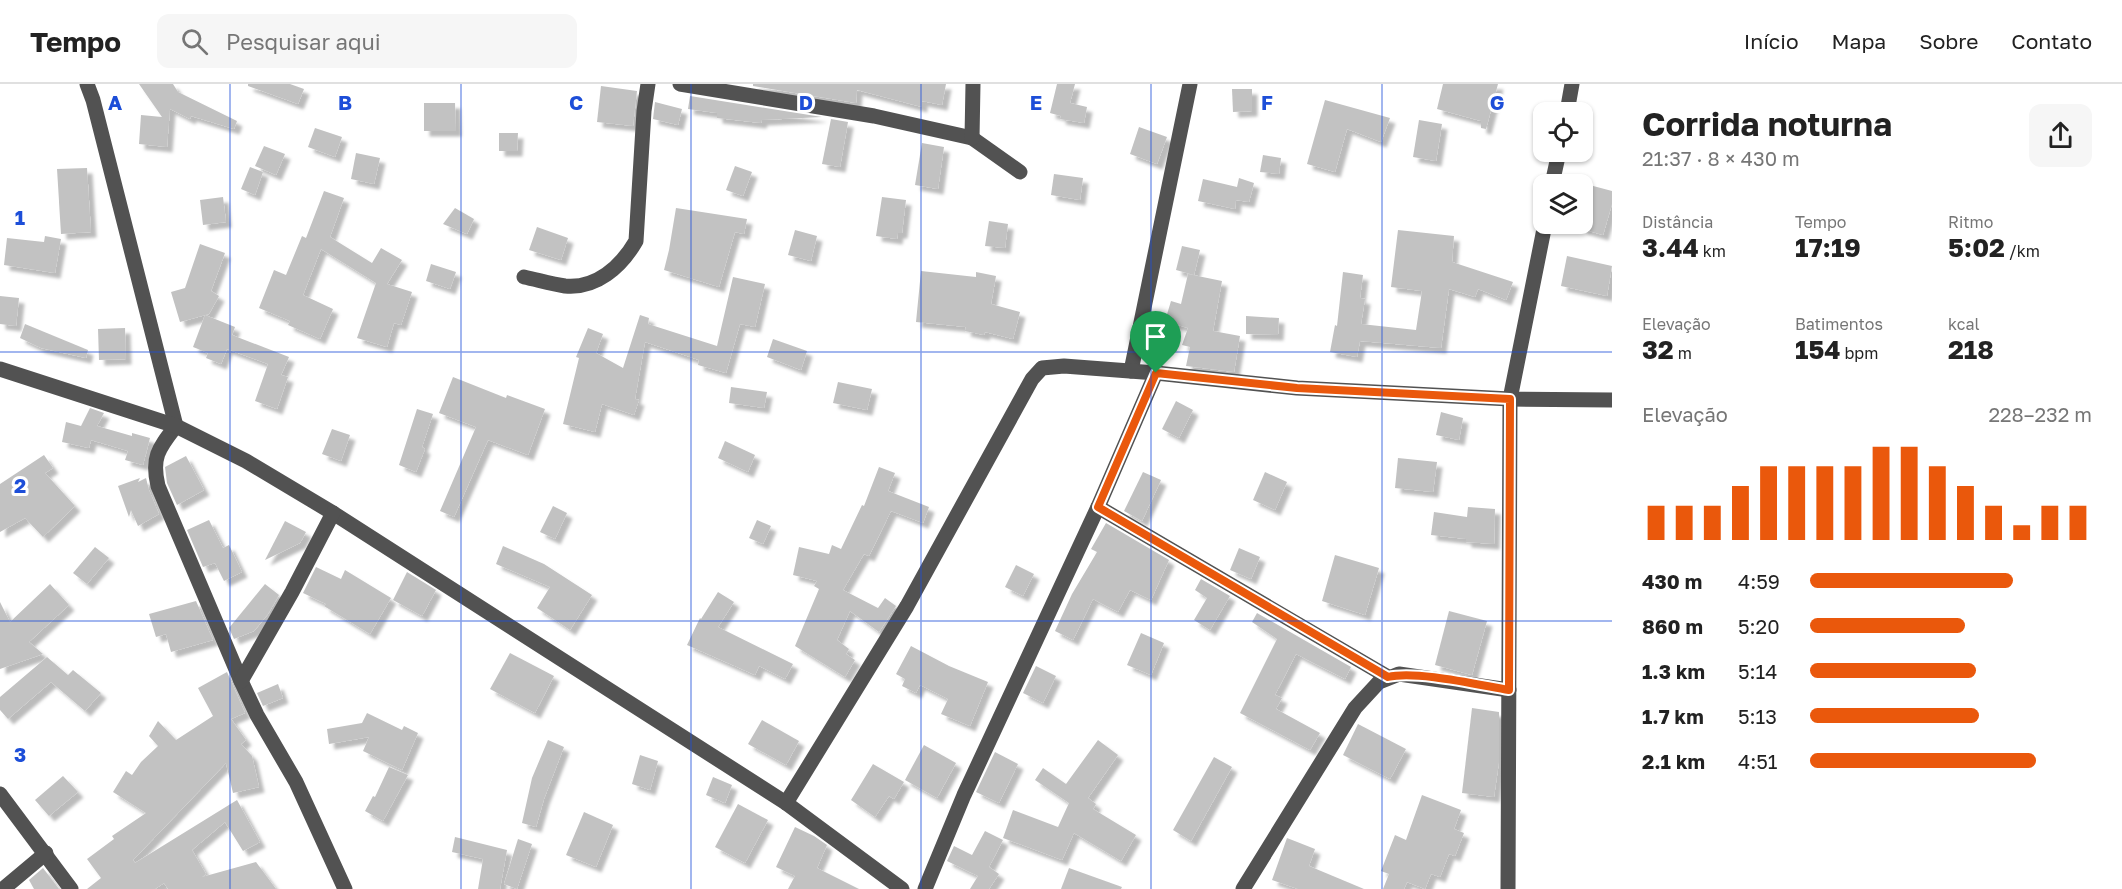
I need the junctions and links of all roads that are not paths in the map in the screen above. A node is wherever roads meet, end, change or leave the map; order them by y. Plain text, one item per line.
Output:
1 (87, 84) edge
2 (648, 84) edge
3 (680, 84) edge
4 (973, 84) edge
5 (1190, 84) edge
6 (1572, 84) edge
7 (1569, 102) edge
8 (972, 138) junction
9 (1020, 172) dead end
10 (1543, 234) edge
11 (524, 277) dead end
12 (0, 369) edge
13 (1131, 371) junction
14 (1156, 373) junction
15 (1510, 399) junction
16 (1612, 400) edge
17 (176, 426) junction
18 (1098, 507) junction
19 (333, 513) junction
20 (1388, 677) junction
21 (241, 681) junction
22 (1509, 690) junction
23 (0, 794) edge
24 (786, 802) junction
25 (46, 853) junction
26 (3, 889) edge
27 (71, 889) edge
28 (345, 889) edge
29 (902, 889) edge
30 (925, 889) edge
31 (1243, 889) edge
32 (1508, 889) edge

1 - 17 street
2 - 11 street
3 - 8 street
4 - 8 street
5 - 13 street
6 - 7 street
8 - 9 street
10 - 15 street
12 - 17 street
13 - 14 street
13 - 24 street
14 - 15 street
14 - 18 street
15 - 16 street
15 - 22 street
17 - 19 street
17 - 21 street
18 - 20 street
18 - 30 street
19 - 21 street
19 - 24 street
20 - 22 street
20 - 31 street
21 - 28 street
22 - 32 street
23 - 25 street
24 - 29 street
25 - 26 street
25 - 27 street

